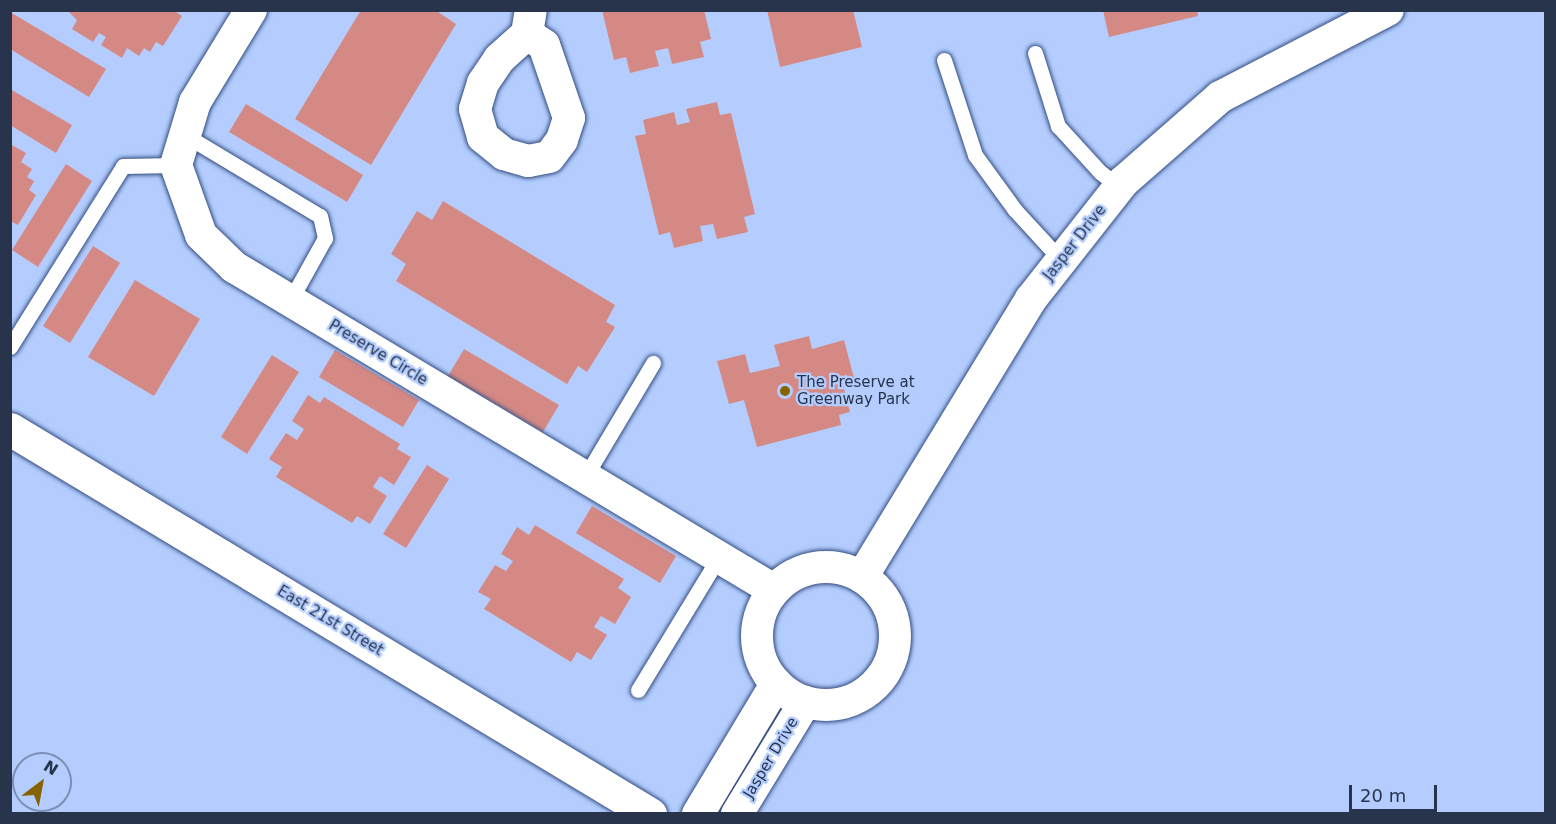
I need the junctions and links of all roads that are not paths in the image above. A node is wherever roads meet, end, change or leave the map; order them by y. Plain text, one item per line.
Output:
1 (252, 10) edge
2 (1388, 10) edge
3 (1035, 53) dead end
4 (944, 60) dead end
5 (185, 135) junction
6 (176, 165) junction
7 (1119, 187) junction
8 (1061, 260) junction
9 (290, 301) junction
10 (10, 347) edge
11 (654, 363) dead end
12 (10, 429) edge
13 (585, 477) junction
14 (719, 557) junction
15 (862, 577) junction
16 (774, 590) junction
17 (776, 684) junction
18 (638, 690) dead end
19 (805, 702) junction
20 (650, 813) edge
21 (698, 813) edge
22 (737, 813) edge

1 - 5 street
2 - 7 street, Jasper Drive
3 - 7 lane
4 - 8 lane
5 - 6 street
5 - 9 lane
6 - 9 street, Preserve Circle
6 - 10 lane
7 - 8 street, Jasper Drive
8 - 15 street, Jasper Drive
9 - 13 street, Preserve Circle
11 - 13 lane
12 - 20 street, East 21st Street
13 - 14 street, Preserve Circle
14 - 16 street, Preserve Circle
14 - 18 lane
15 - 16 street
15 - 19 street
16 - 17 street
17 - 19 street
17 - 21 street
19 - 22 street, Jasper Drive

